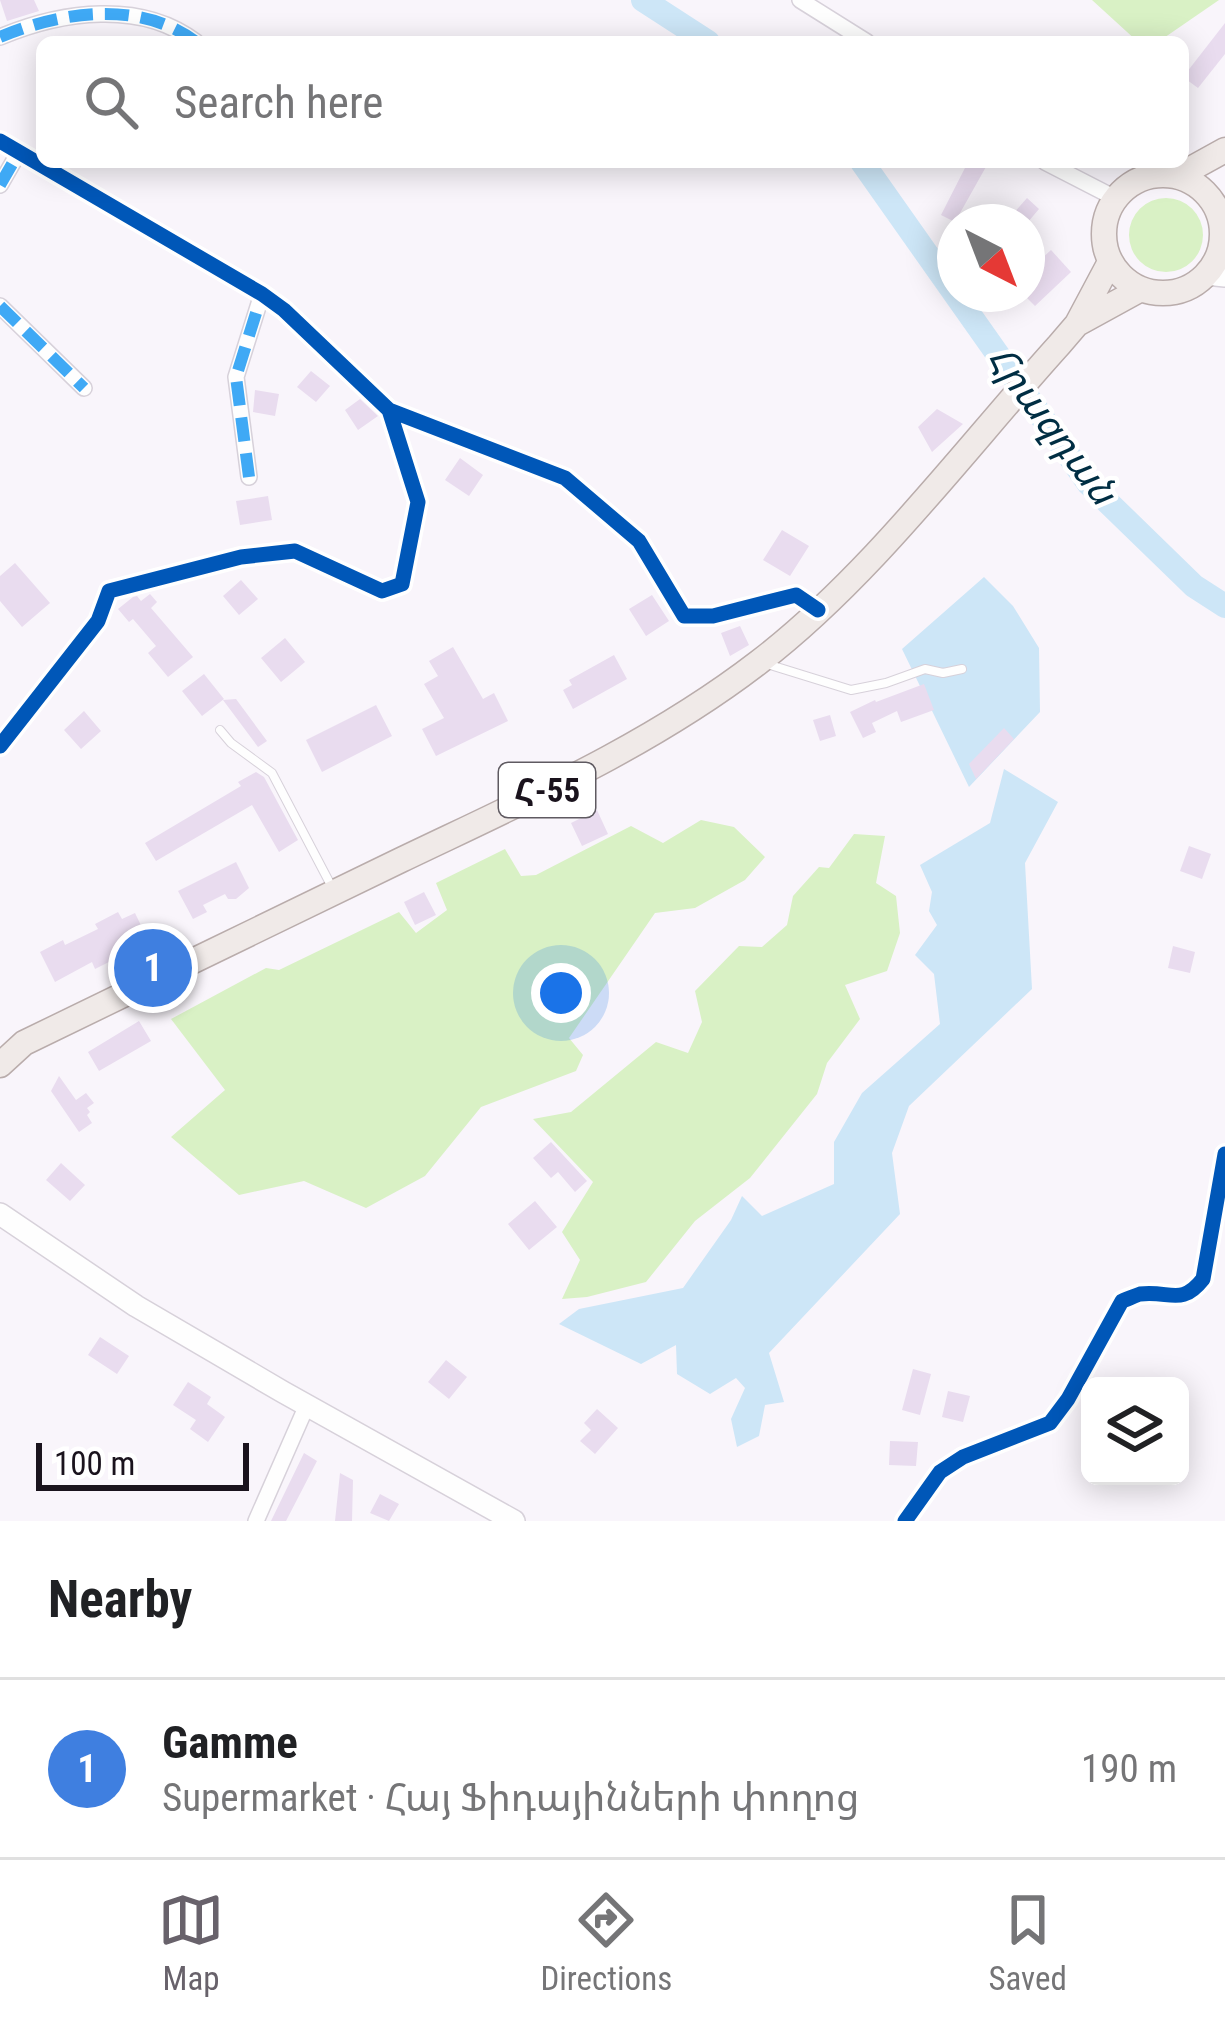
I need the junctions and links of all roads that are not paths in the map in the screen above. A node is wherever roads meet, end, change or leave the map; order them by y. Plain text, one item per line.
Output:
1 (800, 0) edge
2 (189, 36) edge
3 (857, 36) edge
4 (0, 37) edge
5 (0, 141) edge
6 (1225, 150) edge
7 (19, 152) junction
8 (36, 162) edge
9 (46, 168) edge
10 (1057, 168) edge
11 (1178, 176) junction
12 (0, 185) edge
13 (1115, 198) junction
14 (1222, 219) edge
15 (1110, 262) junction
16 (1216, 275) edge
17 (1141, 289) junction
18 (262, 294) junction
19 (0, 306) edge
20 (1077, 324) junction
21 (84, 388) dead end
22 (389, 410) junction
23 (249, 477) dead end
24 (818, 610) junction
25 (760, 662) junction
26 (962, 669) dead end
27 (220, 730) dead end
28 (0, 746) edge
29 (334, 892) junction
30 (12, 1043) edge
31 (0, 1065) edge
32 (1225, 1154) edge
33 (3, 1211) edge
34 (307, 1405) junction
35 (256, 1521) edge
36 (514, 1521) edge
37 (905, 1521) edge

1 - 3 street
2 - 4 street
5 - 7 street
6 - 11 main road
7 - 8 street
7 - 12 street
9 - 18 street
10 - 13 street
11 - 13 main road
11 - 14 main road, Հ-55
13 - 15 main road, Հ-55
14 - 16 main road, Հ-55
15 - 17 main road
15 - 20 main road, Հ-55
16 - 17 main road, Հ-55
17 - 20 main road, Հ-55
18 - 22 street
18 - 23 street
19 - 21 street
20 - 24 main road, Հ-55
22 - 24 street
22 - 28 street
24 - 25 main road, Հ-55
25 - 26 lane
25 - 29 main road, Հ-55
27 - 29 lane
29 - 30 main road, Հ-55
30 - 31 main road, Հ-55
32 - 37 street
33 - 34 main road
34 - 35 street
34 - 36 main road

